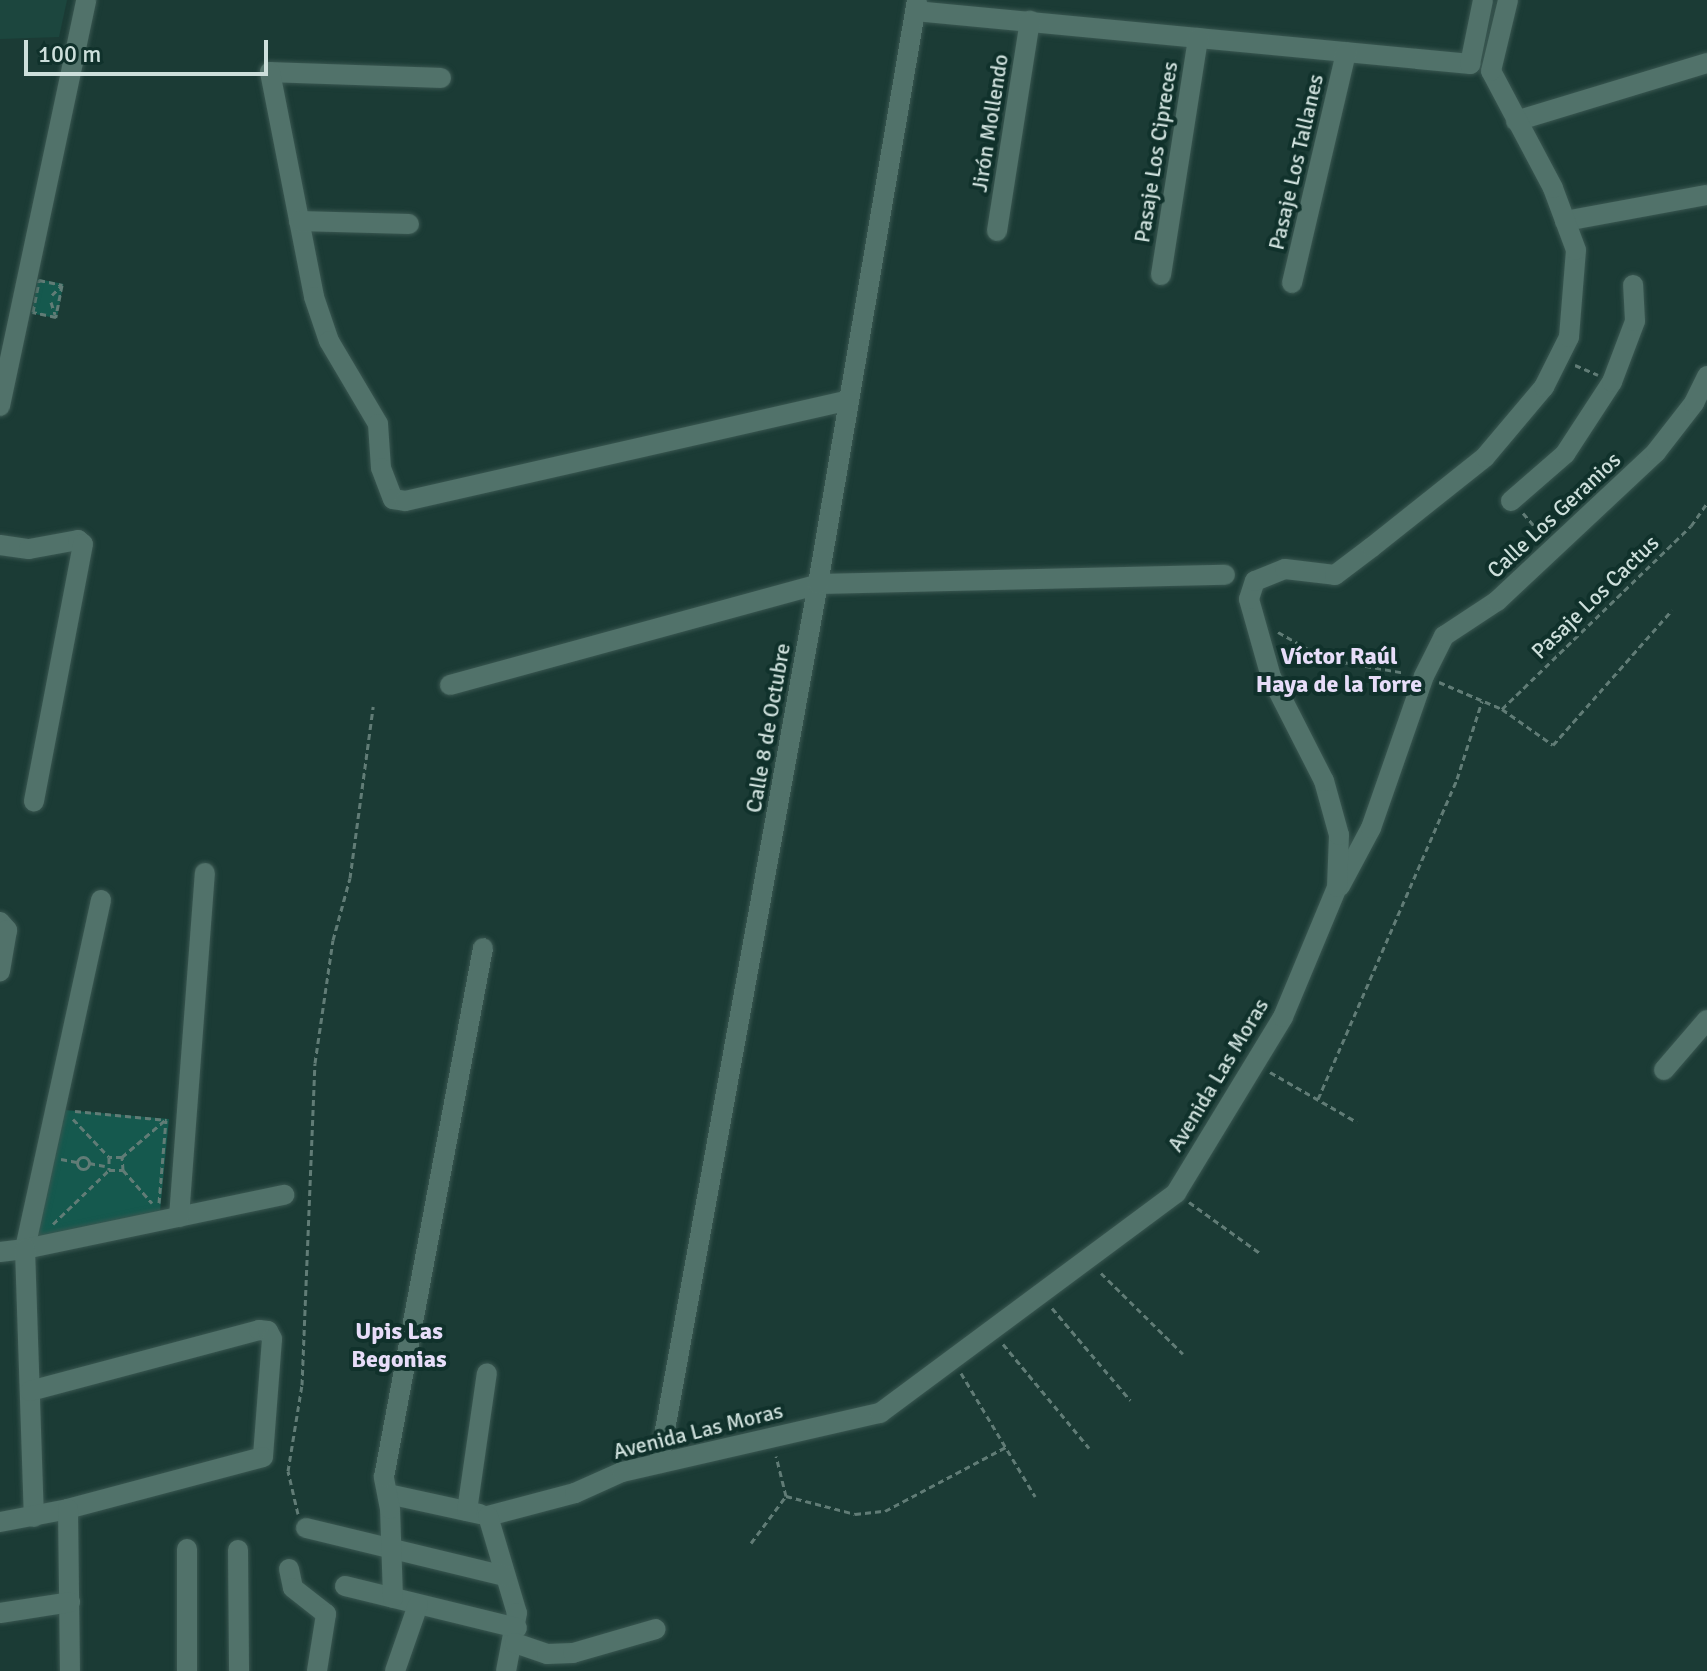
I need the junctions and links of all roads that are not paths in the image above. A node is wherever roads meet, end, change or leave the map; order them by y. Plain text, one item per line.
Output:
1 (86, 0) edge
2 (1483, 0) edge
3 (1508, 0) edge
4 (916, 5) edge
5 (1030, 21) junction
6 (1198, 38) junction
7 (1346, 52) junction
8 (1707, 63) edge
9 (441, 78) dead end
10 (1516, 121) junction
11 (1707, 195) edge
12 (299, 221) junction
13 (1565, 221) junction
14 (409, 224) dead end
15 (997, 231) dead end
16 (1161, 275) dead end
17 (1292, 283) dead end
18 (1633, 285) dead end
19 (1707, 376) edge
20 (849, 400) junction
21 (0, 406) edge
22 (1511, 501) dead end
23 (0, 545) edge
24 (1225, 575) dead end
25 (818, 584) junction
26 (450, 685) dead end
27 (34, 801) dead end
28 (205, 873) dead end
29 (101, 900) dead end
30 (1328, 907) junction
31 (0, 922) edge
32 (483, 948) dead end
33 (0, 971) edge
34 (1707, 1020) edge
35 (1664, 1070) dead end
36 (284, 1195) dead end
37 (179, 1217) junction
38 (25, 1249) junction
39 (0, 1252) edge
40 (487, 1373) dead end
41 (30, 1391) junction
42 (659, 1463) junction
43 (388, 1494) junction
44 (68, 1509) junction
45 (477, 1514) junction
46 (34, 1517) junction
47 (0, 1522) edge
48 (302, 1525) road end
49 (390, 1548) junction
50 (187, 1549) dead end
51 (238, 1550) dead end
52 (289, 1569) dead end
53 (504, 1576) junction
54 (345, 1586) dead end
55 (393, 1598) junction
56 (70, 1602) junction
57 (418, 1605) junction
58 (0, 1613) edge
59 (656, 1629) dead end
60 (516, 1635) junction
61 (70, 1671) edge
62 (187, 1671) edge
63 (239, 1671) edge
64 (317, 1671) edge
65 (395, 1671) edge
66 (506, 1671) edge

1 - 21 street
2 - 7 street
3 - 10 street, Avenida Las Moras
4 - 5 street
4 - 20 street, Calle 8 de Octubre
5 - 6 street
5 - 15 street, Jirón Mollendo
6 - 7 street
6 - 16 street, Pasaje Los Cipreces
7 - 17 street, Pasaje Los Tallanes
8 - 10 street
9 - 12 street
10 - 13 street, Avenida Las Moras
11 - 13 street
12 - 14 street
12 - 20 street
13 - 30 street, Avenida Las Moras
18 - 22 street
19 - 30 street, Calle Los Geranios
20 - 25 street, Calle 8 de Octubre
23 - 27 street
24 - 25 street
25 - 26 street
25 - 42 street, Calle 8 de Octubre
28 - 37 street
29 - 38 street
30 - 42 street, Avenida Las Moras
31 - 33 street
32 - 43 street
34 - 35 street
36 - 37 street
37 - 38 street
38 - 39 street
38 - 41 street
40 - 45 street
41 - 44 street
41 - 46 street
42 - 45 street, Avenida Las Moras
43 - 45 street
43 - 49 street
44 - 46 street
44 - 56 street
45 - 53 street
46 - 47 street
48 - 49 street
49 - 53 street
49 - 55 street
50 - 62 street
51 - 63 street
52 - 64 street
53 - 60 street
54 - 55 street
55 - 57 street
56 - 58 street
56 - 61 street
57 - 60 street
57 - 65 street
59 - 60 street
60 - 66 street

